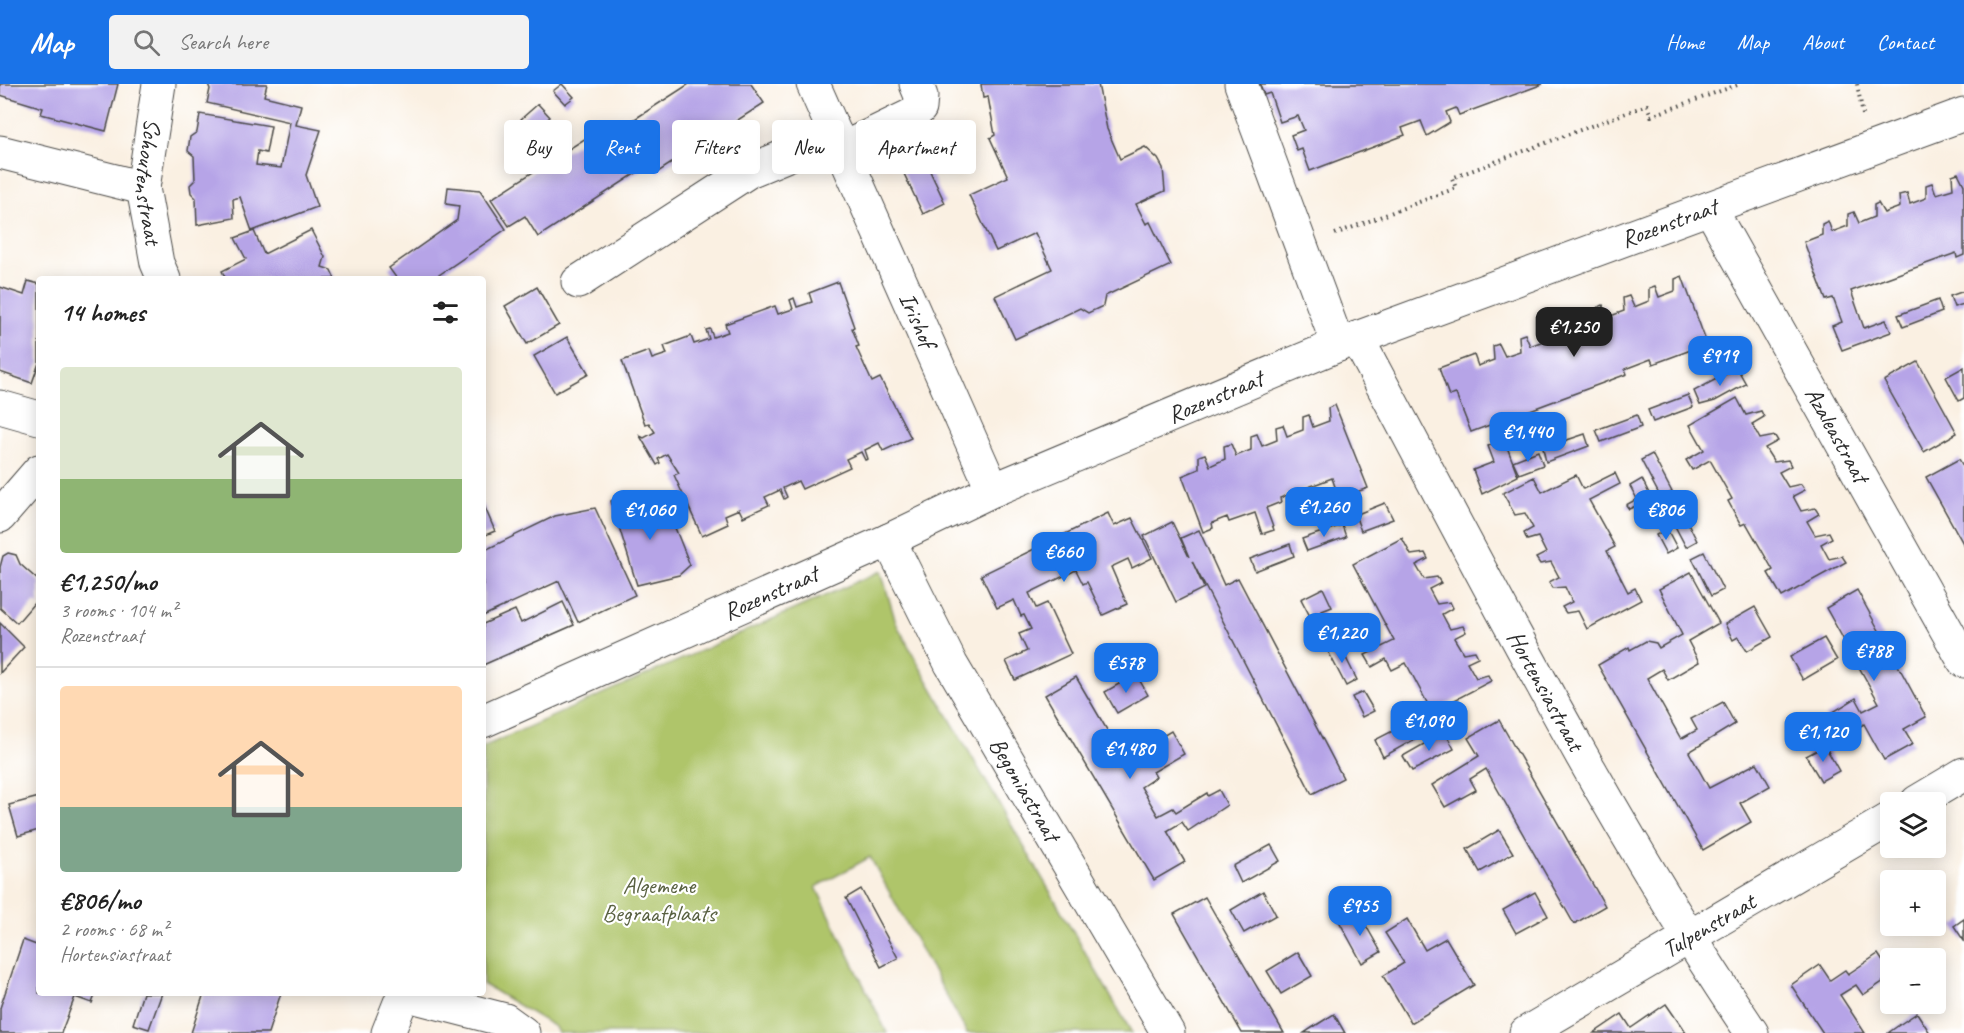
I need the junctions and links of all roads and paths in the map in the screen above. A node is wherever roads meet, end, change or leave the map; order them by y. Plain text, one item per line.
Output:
1 (159, 84) edge
2 (813, 84) edge
3 (916, 84) edge
4 (1241, 84) edge
5 (1740, 84) edge
6 (1964, 114) edge
7 (829, 120) edge
8 (844, 140) edge
9 (0, 152) edge
10 (844, 153) edge
11 (772, 164) edge
12 (143, 188) junction
13 (1710, 208) junction
14 (1301, 247) junction
15 (163, 276) edge
16 (578, 282) dead end
17 (1347, 342) junction
18 (0, 407) edge
19 (36, 417) edge
20 (36, 474) edge
21 (993, 490) junction
22 (0, 516) edge
23 (889, 540) junction
24 (1964, 661) edge
25 (486, 720) edge
26 (1964, 774) edge
27 (1934, 792) edge
28 (1880, 825) edge
29 (1688, 939) junction
30 (403, 996) edge
31 (415, 996) edge
32 (388, 1033) edge
33 (522, 1033) edge
34 (1168, 1033) edge
35 (1526, 1033) edge
36 (1752, 1033) edge

1 - 12 street, Schoutenstraat
2 - 7 street, Irishof
3 - 8 street
4 - 14 street
5 - 14 path
6 - 13 street, Rozenstraat
9 - 12 street
10 - 21 street, Irishof
11 - 16 street
12 - 15 street, Schoutenstraat
13 - 17 street, Rozenstraat
13 - 24 street, Azaleastraat
14 - 17 street
17 - 21 street, Rozenstraat
17 - 29 street, Hortensiastraat
18 - 19 street
20 - 22 street
21 - 23 street, Rozenstraat
23 - 25 street, Rozenstraat
23 - 34 street, Begoniastraat
26 - 27 street
28 - 29 street, Tulpenstraat
29 - 35 street, Tulpenstraat
29 - 36 street, Hortensiastraat
30 - 32 street
31 - 33 street

